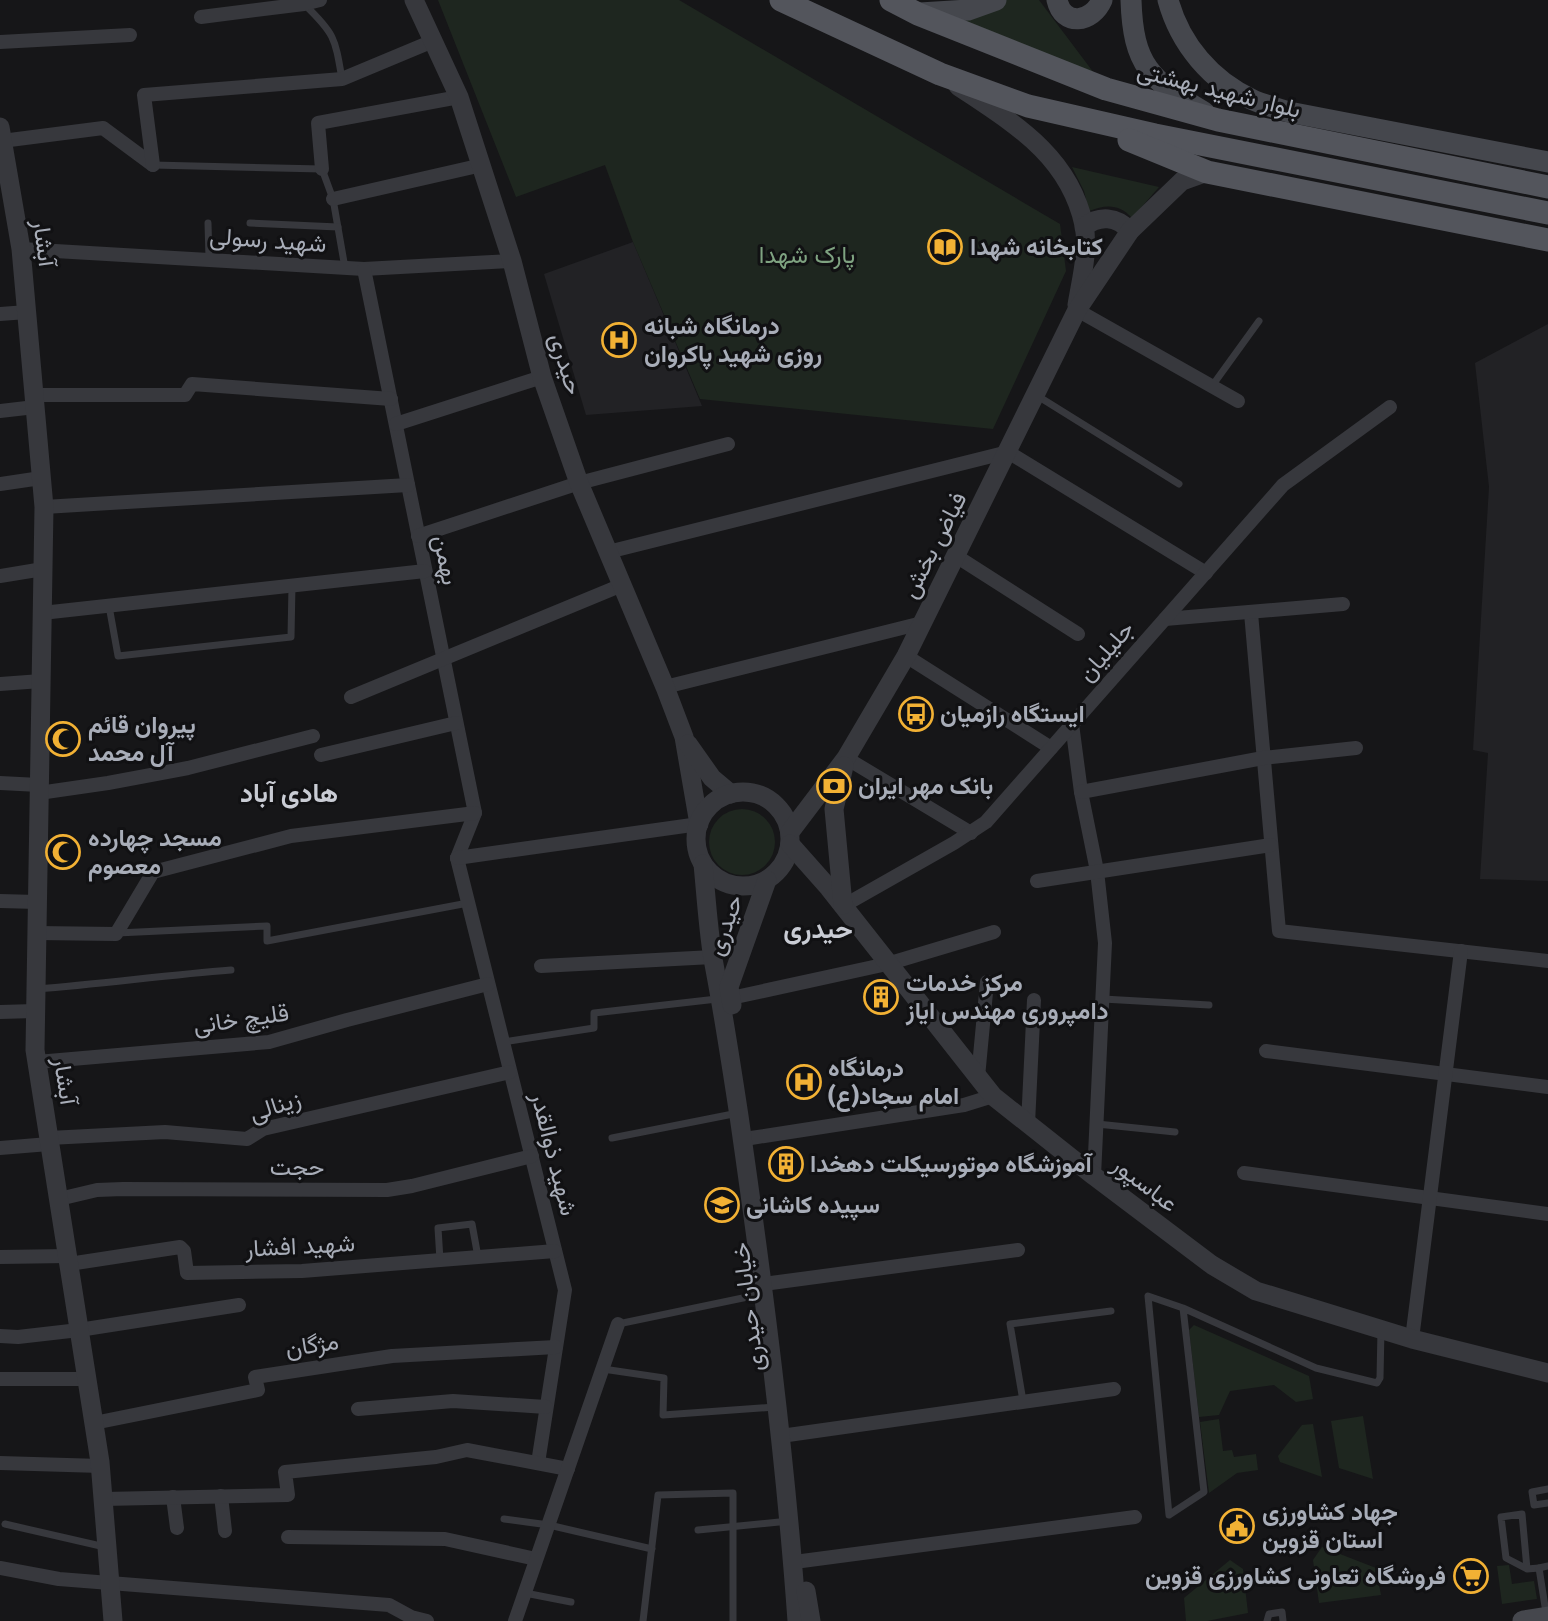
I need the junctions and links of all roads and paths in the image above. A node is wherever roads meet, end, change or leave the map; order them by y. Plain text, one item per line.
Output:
1 (320, 0) edge
2 (414, 0) edge
3 (781, 0) edge
4 (891, 0) edge
5 (996, 0) edge
6 (1058, 0) edge
7 (1102, 0) edge
8 (1130, 0) edge
9 (1168, 0) edge
10 (302, 2) edge
11 (918, 13) junction
12 (201, 17) dead end
13 (130, 35) dead end
14 (433, 41) junction
15 (0, 42) edge
16 (940, 74) junction
17 (342, 79) junction
18 (459, 97) junction
19 (1070, 117) junction
20 (1218, 120) junction
21 (1, 141) edge
22 (1548, 162) edge
23 (153, 165) junction
24 (482, 165) junction
25 (322, 169) junction
26 (1207, 172) junction
27 (1540, 186) edge
28 (333, 199) junction
29 (1548, 213) edge
30 (208, 223) dead end
31 (250, 223) dead end
32 (338, 227) junction
33 (1084, 227) junction
34 (1130, 231) junction
35 (1548, 240) edge
36 (22, 249) junction
37 (209, 258) junction
38 (512, 261) junction
39 (345, 268) junction
40 (364, 269) junction
41 (1077, 310) junction
42 (27, 312) junction
43 (0, 314) edge
44 (1259, 321) dead end
45 (542, 377) junction
46 (1212, 387) junction
47 (1036, 395) junction
48 (391, 399) junction
49 (35, 401) junction
50 (1238, 401) dead end
51 (1390, 407) dead end
52 (0, 411) edge
53 (396, 424) junction
54 (728, 444) dead end
55 (1008, 452) junction
56 (41, 478) junction
57 (579, 483) junction
58 (0, 484) edge
59 (1179, 484) dead end
60 (408, 485) junction
61 (44, 507) junction
62 (418, 536) junction
63 (608, 551) junction
64 (956, 556) junction
65 (43, 569) junction
66 (425, 571) junction
67 (1206, 572) junction
68 (0, 576) edge
69 (292, 585) junction
70 (622, 585) junction
71 (1343, 604) dead end
72 (109, 606) junction
73 (42, 613) junction
74 (1251, 613) junction
75 (1165, 619) junction
76 (922, 624) junction
77 (1077, 634) dead end
78 (906, 656) junction
79 (443, 659) junction
80 (41, 681) junction
81 (0, 684) edge
82 (665, 687) junction
83 (351, 697) dead end
84 (456, 723) junction
85 (1072, 724) junction
86 (313, 736) dead end
87 (684, 737) junction
88 (1051, 748) junction
89 (1356, 748) dead end
90 (321, 755) dead end
91 (846, 758) junction
92 (1264, 758) junction
93 (0, 783) edge
94 (39, 789) junction
95 (819, 792) junction
96 (1081, 792) junction
97 (731, 794) junction
98 (778, 807) junction
99 (475, 813) junction
100 (699, 824) junction
101 (971, 833) junction
102 (790, 838) junction
103 (1271, 845) junction
104 (457, 858) junction
105 (703, 864) junction
106 (1097, 871) junction
107 (767, 880) junction
108 (1037, 881) dead end
109 (0, 901) edge
110 (37, 902) junction
111 (468, 904) junction
112 (843, 906) junction
113 (994, 932) dead end
114 (37, 933) junction
115 (116, 933) junction
116 (1461, 951) junction
117 (713, 957) junction
118 (1548, 961) edge
119 (887, 964) junction
120 (541, 966) dead end
121 (231, 970) dead end
122 (987, 982) dead end
123 (488, 984) junction
124 (36, 989) junction
125 (725, 993) junction
126 (1103, 999) junction
127 (1034, 1000) dead end
128 (1209, 1005) dead end
129 (36, 1011) junction
130 (0, 1012) edge
131 (503, 1042) junction
132 (1266, 1051) dead end
133 (37, 1062) junction
134 (510, 1072) junction
135 (1445, 1075) junction
136 (978, 1077) junction
137 (1548, 1087) edge
138 (993, 1096) junction
139 (738, 1113) junction
140 (1028, 1124) junction
141 (1097, 1124) junction
142 (1175, 1132) dead end
143 (611, 1138) dead end
144 (751, 1138) junction
145 (49, 1141) junction
146 (0, 1148) edge
147 (532, 1156) junction
148 (1244, 1173) dead end
149 (1094, 1177) junction
150 (1430, 1198) junction
151 (59, 1199) junction
152 (1548, 1214) edge
153 (1018, 1250) dead end
154 (555, 1251) junction
155 (0, 1257) edge
156 (478, 1257) junction
157 (68, 1260) junction
158 (440, 1260) junction
159 (767, 1288) junction
160 (239, 1305) dead end
161 (1183, 1308) junction
162 (1111, 1311) dead end
163 (618, 1324) joint
164 (79, 1330) junction
165 (1381, 1330) junction
166 (0, 1336) edge
167 (1412, 1339) junction
168 (556, 1347) junction
169 (603, 1369) junction
170 (1548, 1373) edge
171 (0, 1379) edge
172 (87, 1379) junction
173 (1114, 1390) dead end
174 (1023, 1401) junction
175 (776, 1407) junction
176 (546, 1408) junction
177 (358, 1409) dead end
178 (94, 1423) junction
179 (788, 1434) junction
180 (0, 1463) edge
181 (538, 1463) junction
182 (101, 1466) junction
183 (568, 1469) junction
184 (1548, 1489) edge
185 (222, 1496) junction
186 (173, 1497) junction
187 (104, 1499) junction
188 (1548, 1503) edge
189 (1135, 1517) dead end
190 (504, 1518) dead end
191 (789, 1521) junction
192 (5, 1524) dead end
193 (549, 1524) junction
194 (177, 1528) dead end
195 (735, 1528) junction
196 (698, 1530) dead end
197 (225, 1531) dead end
198 (288, 1537) dead end
199 (109, 1548) junction
200 (652, 1549) junction
201 (536, 1559) junction
202 (802, 1562) junction
203 (1548, 1566) edge
204 (0, 1567) edge
205 (1539, 1568) junction
206 (1527, 1569) junction
207 (111, 1583) junction
208 (525, 1592) junction
209 (571, 1602) dead end
210 (1547, 1617) edge
211 (113, 1621) edge
212 (427, 1621) edge
213 (515, 1621) edge
214 (643, 1621) edge
215 (733, 1621) edge
216 (797, 1621) edge
217 (811, 1621) edge
218 (1267, 1621) edge
219 (1283, 1621) edge
220 (1523, 1621) edge

1 - 10 street
2 - 14 street, حیدری
3 - 16 main road
4 - 11 main road, بلوار شهید بهشتی
5 - 11 main road
6 - 7 main road
8 - 20 main road
9 - 22 main road
10 - 12 street
10 - 17 lane
11 - 20 main road, بلوار شهید بهشتی
13 - 15 street
14 - 17 street
14 - 18 street, حیدری
16 - 19 main road
16 - 33 street
17 - 23 street
18 - 24 street, حیدری
18 - 25 street
19 - 26 main road
19 - 29 main road
20 - 27 main road, بلوار شهید بهشتی
21 - 23 street
21 - 36 street, آبشار
23 - 25 lane
24 - 28 street
24 - 38 street, حیدری
25 - 28 lane
26 - 34 street
26 - 35 main road
28 - 32 lane
30 - 37 lane
31 - 32 lane
32 - 39 lane
33 - 34 street
33 - 41 street
34 - 41 street
36 - 37 street, شهید رسولی
36 - 42 street, آبشار
37 - 39 street, شهید رسولی
38 - 40 street, شهید رسولی
38 - 45 street, حیدری
39 - 40 street, شهید رسولی
40 - 48 street, بهمن
41 - 46 street
41 - 47 street, فیاض بخش
42 - 43 street
42 - 49 street, آبشار
44 - 46 lane
45 - 53 street
45 - 57 street, حیدری
46 - 50 street
47 - 55 street, فیاض بخش
47 - 59 lane
48 - 49 street
48 - 53 street, بهمن
49 - 52 street
49 - 56 street, آبشار
51 - 67 street, جلیلیان
53 - 60 street, بهمن
54 - 57 street
55 - 63 street
55 - 64 street, فیاض بخش
55 - 67 street
56 - 58 street
56 - 61 street, آبشار
57 - 62 street
57 - 63 street, حیدری
60 - 61 street
60 - 62 street, بهمن
61 - 65 street, آبشار
62 - 66 street, بهمن
63 - 70 street, حیدری
64 - 76 street, فیاض بخش
64 - 77 street
65 - 68 street
65 - 73 street, آبشار
66 - 69 street
66 - 79 street, بهمن
67 - 75 street, جلیلیان
69 - 72 street
69 - 72 lane
70 - 79 street
70 - 82 street, حیدری
71 - 74 street
72 - 73 street
73 - 80 street, آبشار
74 - 75 street
74 - 92 street
75 - 85 street, جلیلیان
76 - 78 street, فیاض بخش
76 - 82 street
78 - 88 street
78 - 91 street, فیاض بخش
79 - 83 street
79 - 84 street, بهمن
80 - 81 street
80 - 94 street, آبشار
82 - 87 street, حیدری
84 - 90 street
84 - 99 street, بهمن
85 - 88 street, جلیلیان
85 - 96 street
86 - 94 street
87 - 97 street
87 - 100 street
88 - 101 street, جلیلیان
89 - 92 street
91 - 95 street, فیاض بخش
91 - 101 street
91 - 112 street
92 - 96 street
92 - 103 street
93 - 94 street
94 - 110 street, آبشار
95 - 98 street
95 - 102 street, فیاض بخش
96 - 106 street
97 - 98 street
97 - 100 street
98 - 102 street
99 - 104 street
99 - 115 street
100 - 104 street
100 - 105 street
101 - 112 street, جلیلیان
102 - 107 street
102 - 112 street, عباسپور
103 - 106 street
103 - 116 street
104 - 111 street, شهید ذوالقدر
105 - 107 street
105 - 117 street
106 - 108 street
106 - 126 street
107 - 125 street, حیدری
109 - 110 street
110 - 114 street, آبشار
111 - 115 lane
111 - 123 street, شهید ذوالقدر
112 - 119 street, عباسپور
113 - 119 street
114 - 115 street
114 - 124 street, آبشار
116 - 118 street
116 - 135 street
117 - 120 street
117 - 125 street
119 - 125 street
119 - 136 street, عباسپور
121 - 124 lane
122 - 136 street
123 - 131 street, شهید ذوالقدر
123 - 133 street, قلیچ خانی
124 - 129 street, آبشار
125 - 131 lane
125 - 139 street, خیابان حیدری
125 - 144 street, خیابان حیدری
126 - 128 lane
126 - 141 street
127 - 140 street
129 - 130 street
129 - 133 street, آبشار
131 - 134 street, شهید ذوالقدر
132 - 135 street
133 - 145 street, آبشار
134 - 145 street, زینالی
134 - 147 street, شهید ذوالقدر
135 - 137 street
135 - 150 street
136 - 138 street, عباسپور
138 - 140 street, عباسپور
138 - 144 street
139 - 143 lane
139 - 159 street, خیابان حیدری
140 - 149 street, عباسپور
141 - 142 lane
141 - 149 street
144 - 159 street, خیابان حیدری
145 - 146 street, زینالی
145 - 151 street, آبشار
147 - 151 street, حجت
147 - 154 street, شهید ذوالقدر
148 - 150 street
149 - 165 street, عباسپور
150 - 152 street
150 - 167 street
151 - 157 street, آبشار
153 - 159 street
154 - 156 street, شهید افشار
154 - 168 street, شهید ذوالقدر
155 - 157 street
156 - 158 street, شهید افشار
156 - 158 lane
157 - 158 street, شهید افشار
157 - 164 street, آبشار
159 - 163 lane
159 - 175 street, خیابان حیدری
159 - 179 street, خیابان حیدری
160 - 164 street
161 - 161 lane
161 - 165 lane
162 - 174 lane
163 - 169 street
164 - 166 street
164 - 172 street, آبشار
165 - 167 street, عباسپور
167 - 170 street, عباسپور
168 - 176 street, شهید ذوالقدر
168 - 178 street, مژگان
169 - 175 lane
169 - 183 street
171 - 172 street
172 - 178 street, آبشار
173 - 174 street
174 - 179 street
175 - 191 street, خیابان حیدری
176 - 177 street
176 - 181 street, شهید ذوالقدر
178 - 182 street, آبشار
179 - 202 street, خیابان حیدری
180 - 182 street
181 - 183 street
181 - 185 street
182 - 187 street, آبشار
183 - 193 street
184 - 188 lane
185 - 186 street
185 - 197 street
186 - 187 street
186 - 194 street
187 - 199 street, آبشار
189 - 202 street
190 - 193 lane
191 - 195 lane
191 - 216 street, خیابان حیدری
192 - 199 lane
193 - 200 lane
193 - 201 street
195 - 196 lane
195 - 200 lane
195 - 215 lane
198 - 201 street
199 - 207 street, آبشار
200 - 214 lane
201 - 208 street
202 - 217 street, خیابان حیدری
203 - 205 lane
204 - 207 street
205 - 206 lane
205 - 210 lane
206 - 206 lane
207 - 211 street, آبشار
207 - 212 street
208 - 209 lane
208 - 213 street
210 - 220 main road
218 - 219 lane

